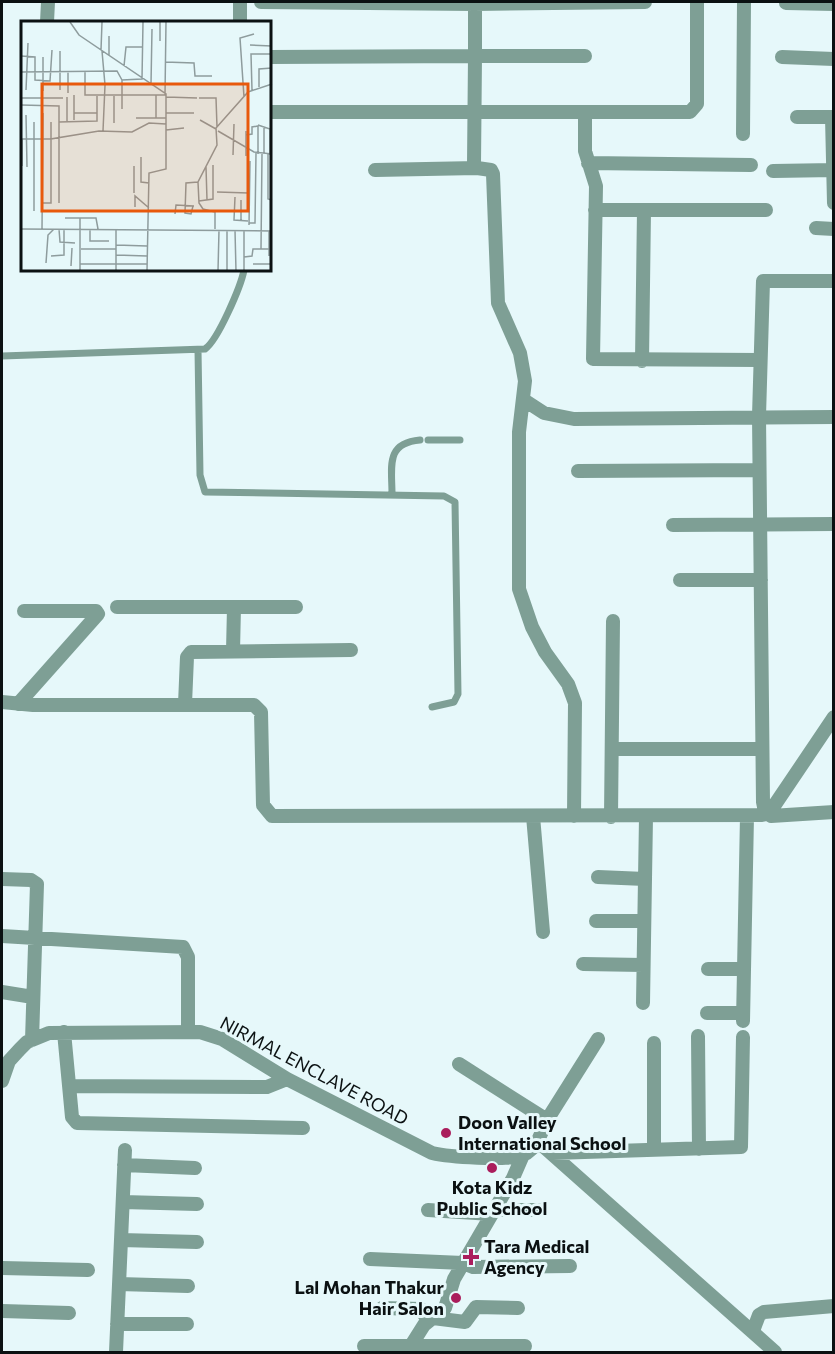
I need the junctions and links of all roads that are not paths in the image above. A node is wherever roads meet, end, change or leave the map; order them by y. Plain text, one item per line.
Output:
1 (48, 2) edge
2 (240, 2) edge
3 (261, 2) edge
4 (645, 2) edge
5 (697, 2) edge
6 (744, 2) edge
7 (475, 3) edge
8 (786, 3) edge
9 (834, 4) edge
10 (47, 21) edge
11 (240, 21) edge
12 (475, 56) junction
13 (585, 56) dead end
14 (272, 57) edge
15 (782, 57) dead end
16 (834, 59) edge
17 (272, 112) edge
18 (474, 112) junction
19 (585, 112) junction
20 (797, 117) dead end
21 (833, 117) edge
22 (743, 134) dead end
23 (588, 163) junction
24 (751, 165) dead end
25 (477, 168) junction
26 (375, 170) dead end
27 (833, 170) edge
28 (773, 171) dead end
29 (834, 203) edge
30 (595, 210) junction
31 (644, 210) junction
32 (766, 210) dead end
33 (816, 228) dead end
34 (834, 228) edge
35 (243, 272) edge
36 (834, 281) edge
37 (198, 350) junction
38 (2, 356) edge
39 (759, 360) junction
40 (642, 361) junction
41 (524, 400) junction
42 (759, 416) junction
43 (834, 417) edge
44 (460, 440) dead end
45 (759, 470) junction
46 (578, 471) dead end
47 (392, 494) junction
48 (834, 524) edge
49 (673, 525) dead end
50 (760, 525) junction
51 (680, 580) dead end
52 (760, 580) junction
53 (117, 607) dead end
54 (234, 607) junction
55 (296, 607) dead end
56 (24, 611) dead end
57 (613, 621) dead end
58 (351, 650) dead end
59 (233, 651) junction
60 (2, 702) edge
61 (18, 704) junction
62 (186, 704) junction
63 (432, 707) dead end
64 (834, 718) edge
65 (612, 749) junction
66 (762, 749) junction
67 (834, 812) edge
68 (767, 814) junction
69 (532, 816) junction
70 (574, 816) junction
71 (747, 816) junction
72 (611, 817) junction
73 (646, 817) junction
74 (598, 877) dead end
75 (2, 879) edge
76 (645, 879) junction
77 (596, 921) dead end
78 (644, 921) junction
79 (543, 932) dead end
80 (2, 936) edge
81 (35, 937) junction
82 (583, 964) dead end
83 (643, 965) junction
84 (708, 969) dead end
85 (744, 969) junction
86 (2, 992) edge
87 (33, 996) junction
88 (643, 1002) dead end
89 (707, 1013) dead end
90 (188, 1030) junction
91 (64, 1032) junction
92 (698, 1036) dead end
93 (743, 1037) dead end
94 (598, 1039) dead end
95 (32, 1040) junction
96 (654, 1043) dead end
97 (8, 1055) edge
98 (459, 1064) dead end
99 (287, 1079) junction
100 (2, 1081) edge
101 (69, 1086) junction
102 (547, 1120) junction
103 (303, 1128) dead end
104 (536, 1145) junction
105 (699, 1149) junction
106 (125, 1150) dead end
107 (654, 1150) junction
108 (553, 1153) junction
109 (523, 1155) junction
110 (124, 1165) junction
111 (195, 1168) dead end
112 (123, 1202) junction
113 (197, 1204) dead end
114 (428, 1210) dead end
115 (538, 1210) dead end
116 (493, 1212) junction
117 (121, 1240) junction
118 (197, 1242) dead end
119 (370, 1259) dead end
120 (463, 1263) junction
121 (570, 1266) dead end
122 (2, 1268) edge
123 (87, 1270) dead end
124 (119, 1284) junction
125 (188, 1286) dead end
126 (834, 1306) edge
127 (382, 1308) dead end
128 (518, 1308) dead end
129 (2, 1311) edge
130 (69, 1313) dead end
131 (430, 1319) junction
132 (117, 1324) junction
133 (187, 1324) dead end
134 (753, 1331) junction
135 (364, 1346) dead end
136 (525, 1346) dead end
137 (502, 1349) edge
138 (409, 1350) edge
139 (116, 1353) edge
140 (774, 1353) edge

1 - 10 street
2 - 11 street
3 - 7 street
4 - 7 street
5 - 19 street
6 - 22 street
7 - 12 street
8 - 9 street
12 - 13 street
12 - 14 street
12 - 18 street
15 - 16 street
17 - 18 street
18 - 19 street
18 - 25 street
19 - 23 street
20 - 21 street
21 - 27 street
23 - 24 street
23 - 30 street
25 - 26 street
25 - 41 street
27 - 28 street
27 - 29 street
30 - 31 street
30 - 40 street
31 - 32 street
31 - 40 street
33 - 34 street
35 - 37 lane
36 - 39 street
37 - 38 lane
37 - 47 lane
39 - 40 street
39 - 42 street
41 - 42 street
41 - 70 street
42 - 43 street
42 - 45 street
44 - 47 lane
45 - 46 street
45 - 50 street
47 - 63 lane
48 - 50 street
49 - 50 street
50 - 52 street
51 - 52 street
52 - 66 street
53 - 54 street
54 - 55 street
54 - 59 street
56 - 61 street
57 - 65 street
58 - 59 street
59 - 62 street
60 - 61 street
61 - 62 street
62 - 69 street
64 - 68 street
65 - 66 street
65 - 72 street
66 - 68 street
67 - 68 street
68 - 71 street
69 - 70 street
69 - 79 street
70 - 72 street
71 - 73 street
71 - 85 street
72 - 73 street
73 - 76 street
74 - 76 street
75 - 81 street
76 - 78 street
77 - 78 street
78 - 83 street
80 - 81 street
81 - 87 street
81 - 90 street
82 - 83 street
83 - 88 street
84 - 85 street
85 - 89 street
86 - 87 street
87 - 95 street
90 - 91 street, NIRMAL ENCLAVE ROAD
90 - 99 street, NIRMAL ENCLAVE ROAD
91 - 95 street, NIRMAL ENCLAVE ROAD
91 - 101 street
92 - 105 street
93 - 105 street
94 - 102 street
95 - 97 street, NIRMAL ENCLAVE ROAD
96 - 107 street
97 - 100 street, NIRMAL ENCLAVE ROAD
98 - 102 street
99 - 101 street
99 - 109 street, NIRMAL ENCLAVE ROAD
101 - 103 street
102 - 104 street
104 - 108 street
104 - 109 street
105 - 107 street
106 - 110 street
107 - 108 street
108 - 134 street
109 - 116 street
110 - 111 street
110 - 112 street
112 - 113 street
112 - 117 street
114 - 116 street
115 - 116 street
116 - 120 street
117 - 118 street
117 - 124 street
119 - 120 street
120 - 121 street
120 - 131 street
122 - 123 street
124 - 125 street
124 - 132 street
126 - 134 street
127 - 131 street
128 - 131 street
129 - 130 street
131 - 138 street
132 - 133 street
132 - 139 street
134 - 140 street
135 - 138 street
136 - 137 street
137 - 138 street

